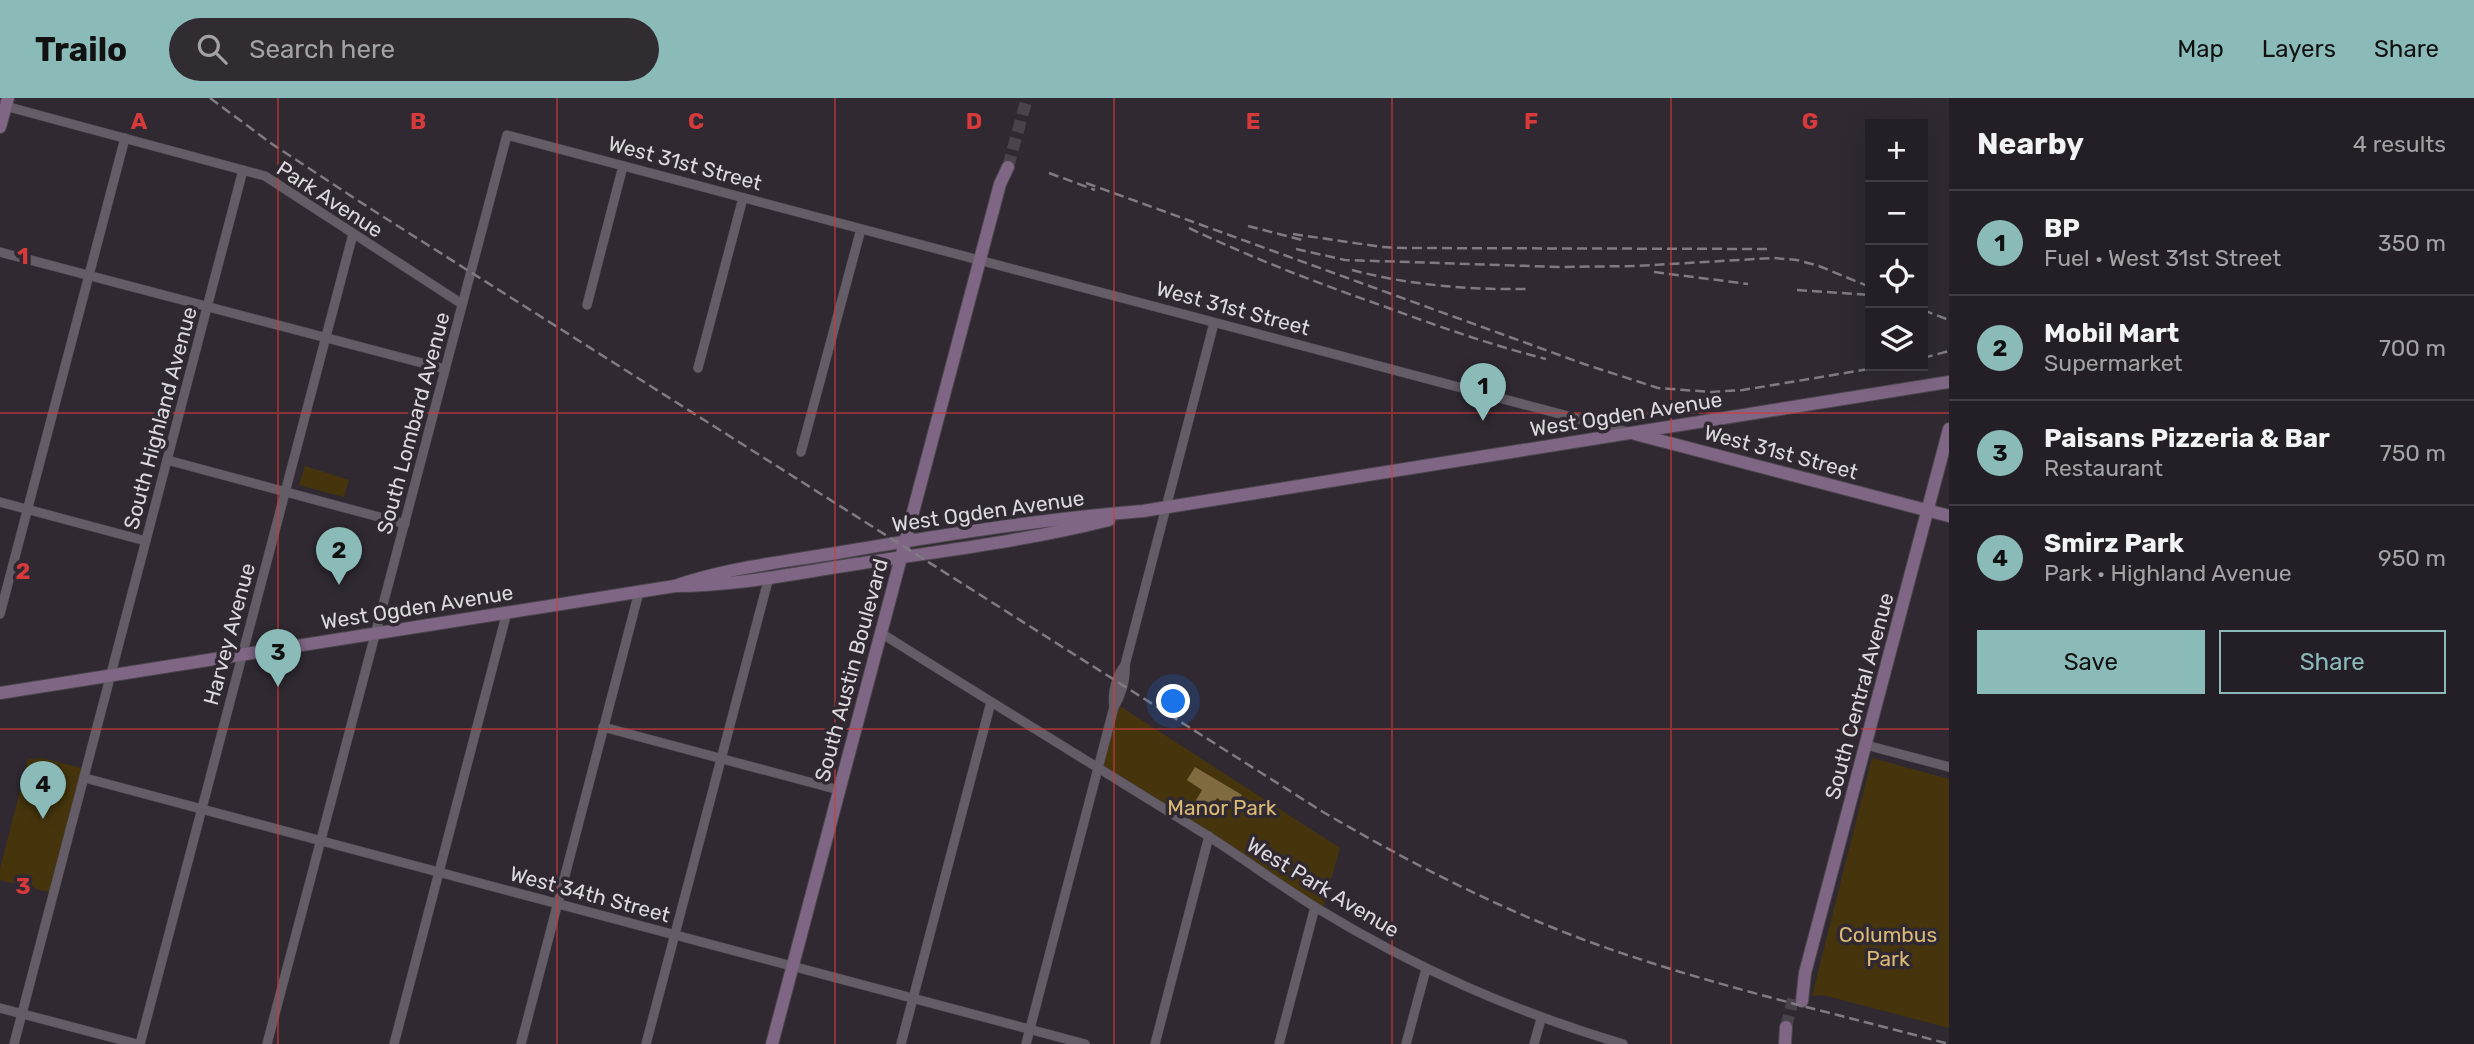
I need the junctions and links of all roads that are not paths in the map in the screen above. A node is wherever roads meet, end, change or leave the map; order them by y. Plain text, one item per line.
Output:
1 (3, 113) edge
2 (507, 135) joint
3 (125, 138) junction
4 (624, 166) junction
5 (1004, 166) tunnel mouth
6 (243, 170) junction
7 (743, 198) junction
8 (861, 229) junction
9 (353, 234) junction
10 (0, 252) edge
11 (980, 260) junction
12 (89, 275) junction
13 (462, 304) junction
14 (587, 305) dead end
15 (207, 307) junction
16 (1214, 323) junction
17 (326, 338) junction
18 (698, 368) dead end
19 (445, 369) junction
20 (1949, 382) edge
21 (1949, 429) edge
22 (1630, 432) junction
23 (801, 452) dead end
24 (167, 460) junction
25 (285, 492) junction
26 (0, 502) edge
27 (1167, 507) junction
28 (27, 510) junction
29 (1143, 511) junction
30 (1928, 511) junction
31 (1949, 516) edge
32 (405, 524) junction
33 (146, 541) junction
34 (906, 541) junction
35 (901, 557) junction
36 (769, 577) junction
37 (675, 586) junction
38 (639, 592) junction
39 (507, 612) junction
40 (0, 614) edge
41 (375, 633) junction
42 (881, 633) junction
43 (242, 653) junction
44 (111, 676) junction
45 (0, 692) edge
46 (991, 702) junction
47 (604, 727) junction
48 (1866, 745) junction
49 (721, 758) junction
50 (1949, 767) edge
51 (1098, 768) junction
52 (85, 778) junction
53 (839, 790) junction
54 (201, 809) junction
55 (1209, 836) junction
56 (321, 841) junction
57 (439, 872) junction
58 (557, 904) junction
59 (1315, 907) junction
60 (675, 935) junction
61 (793, 966) junction
62 (1426, 969) junction
63 (913, 998) junction
64 (1798, 1000) tunnel mouth
65 (0, 1008) edge
66 (22, 1014) junction
67 (1541, 1019) junction
68 (1790, 1028) tunnel mouth
69 (1030, 1029) junction
70 (15, 1044) edge
71 (138, 1044) edge
72 (267, 1044) edge
73 (394, 1044) edge
74 (521, 1044) edge
75 (646, 1044) edge
76 (772, 1044) edge
77 (901, 1044) edge
78 (1026, 1044) edge
79 (1085, 1044) edge
80 (1154, 1044) edge
81 (1279, 1044) edge
82 (1406, 1044) edge
83 (1534, 1044) edge
84 (1623, 1044) edge
85 (1786, 1044) edge

1 - 3 street, Park Avenue
2 - 4 street, West 31st Street
2 - 13 street, South Lombard Avenue
3 - 6 street, Park Avenue
3 - 12 street
4 - 7 street, West 31st Street
4 - 14 street
5 - 11 main road, South Austin Boulevard
6 - 9 street, Park Avenue
6 - 15 street, South Highland Avenue
7 - 8 street, West 31st Street
7 - 18 street
8 - 11 street, West 31st Street
8 - 23 street
9 - 13 street, Park Avenue
9 - 17 street, Harvey Avenue
10 - 12 street
11 - 16 street, West 31st Street
11 - 34 main road, South Austin Boulevard
12 - 15 street
12 - 28 street
13 - 19 street, South Lombard Avenue
15 - 17 street
15 - 24 street, South Highland Avenue
16 - 22 street, West 31st Street
16 - 27 street
17 - 19 street
17 - 25 street, Harvey Avenue
19 - 32 street, South Lombard Avenue
20 - 22 main road, West Ogden Avenue
21 - 30 main road, South Central Avenue
22 - 27 main road, West Ogden Avenue
22 - 30 main road, West 31st Street
24 - 25 street
24 - 33 street, South Highland Avenue
25 - 32 street
25 - 43 street, Harvey Avenue
26 - 28 street
27 - 29 main road, West Ogden Avenue
27 - 51 street
28 - 33 street
28 - 40 street
29 - 34 main road, West Ogden Avenue
29 - 35 main road, West Ogden Avenue
30 - 31 main road, West 31st Street
30 - 48 main road, South Central Avenue
32 - 41 street, South Lombard Avenue
33 - 44 street, South Highland Avenue
34 - 35 main road, South Austin Boulevard
34 - 37 main road, West Ogden Avenue
35 - 36 main road, West Ogden Avenue
35 - 42 main road, South Austin Boulevard
36 - 37 main road, West Ogden Avenue
36 - 49 street
37 - 38 main road, West Ogden Avenue
38 - 39 main road, West Ogden Avenue
38 - 47 street
39 - 41 main road, West Ogden Avenue
39 - 57 street
41 - 43 main road, West Ogden Avenue
41 - 56 street, South Lombard Avenue
42 - 46 street, West Park Avenue
42 - 53 main road, South Austin Boulevard
43 - 44 main road, West Ogden Avenue
43 - 54 street, Harvey Avenue
44 - 45 main road, West Ogden Avenue
44 - 52 street, South Highland Avenue
46 - 51 street, West Park Avenue
46 - 63 street
47 - 49 street
47 - 58 street
48 - 50 street
48 - 64 main road, South Central Avenue
49 - 53 street
49 - 60 street
51 - 55 street, West Park Avenue
51 - 69 street
52 - 54 street, West 34th Street
52 - 66 street, South Highland Avenue
53 - 61 main road, South Austin Boulevard
54 - 56 street, West 34th Street
54 - 71 street, Harvey Avenue
55 - 59 street, West Park Avenue
55 - 80 street
56 - 57 street, West 34th Street
56 - 72 street, South Lombard Avenue
57 - 58 street, West 34th Street
57 - 73 street
58 - 60 street, West 34th Street
58 - 74 street
59 - 62 street, West Park Avenue
59 - 81 street
60 - 61 street, West 34th Street
60 - 75 street
61 - 63 street, West 34th Street
61 - 76 main road, South Austin Boulevard
62 - 67 street, West Park Avenue
62 - 82 street
63 - 69 street, West 34th Street
63 - 77 street
65 - 66 street
66 - 70 street, South Highland Avenue
66 - 71 street
67 - 83 street
67 - 84 street, West Park Avenue
68 - 85 main road
69 - 78 street
69 - 79 street, West 34th Street

